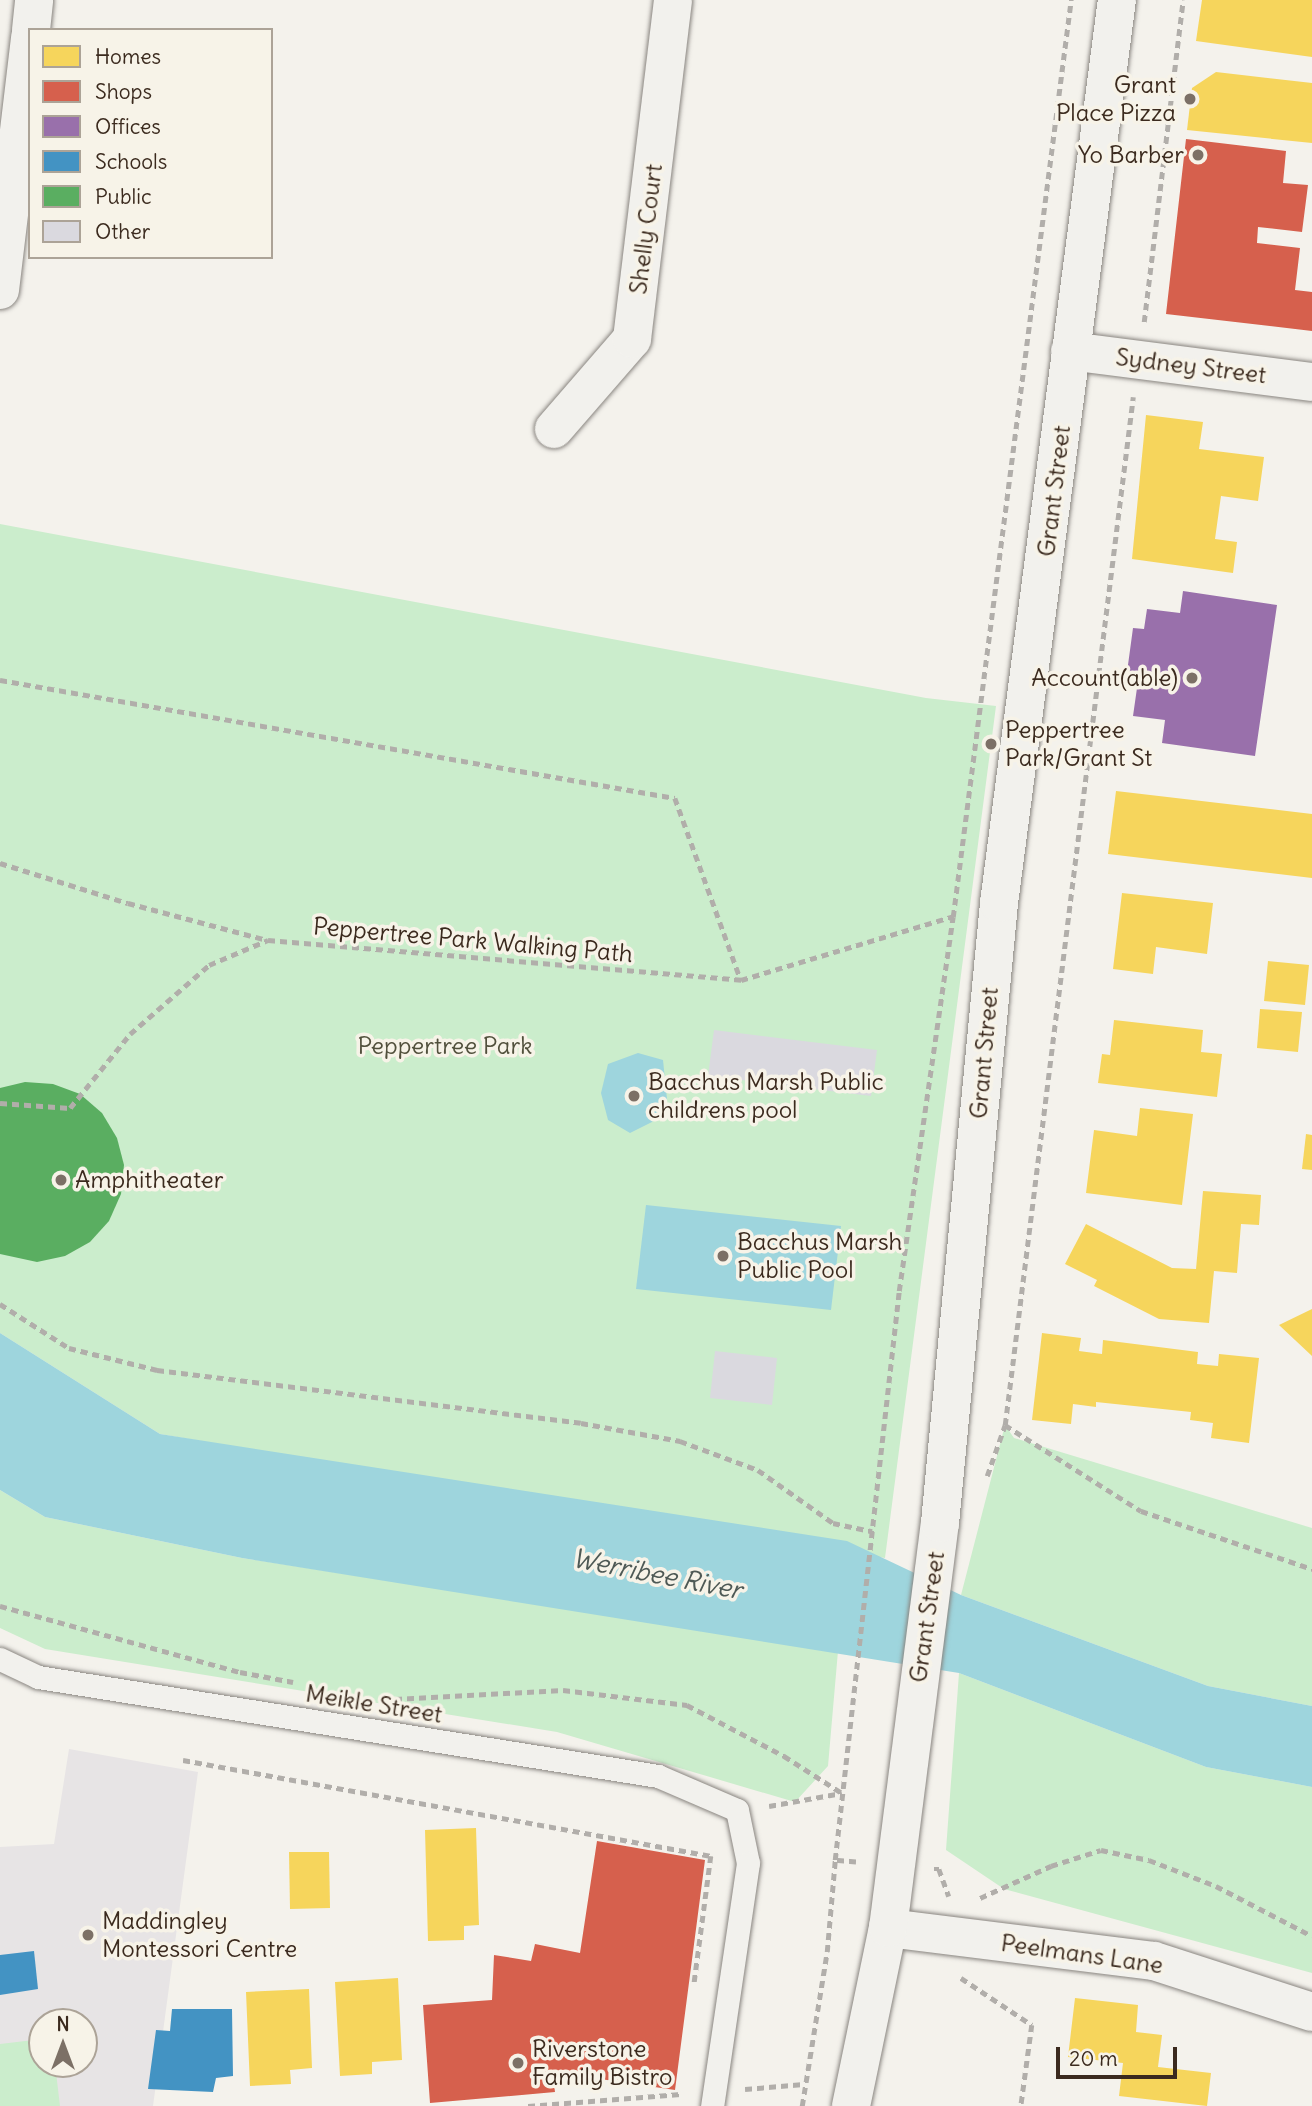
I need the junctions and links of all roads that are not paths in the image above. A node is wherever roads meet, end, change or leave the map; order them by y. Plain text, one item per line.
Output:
1 (34, 0) edge
2 (673, 0) edge
3 (1117, 0) edge
4 (31, 28) edge
5 (28, 54) edge
6 (0, 290) edge
7 (1070, 351) junction
8 (1312, 382) edge
9 (554, 429) dead end
10 (0, 1659) edge
11 (888, 1928) junction
12 (1312, 2012) edge
13 (712, 2100) edge
14 (851, 2106) edge

1 - 4 main road
2 - 9 main road, Shelly Court
3 - 7 main road, Grant Street
5 - 6 main road
7 - 8 main road, Sydney Street
7 - 11 main road, Grant Street
10 - 13 lane, Meikle Street
11 - 12 main road, Peelmans Lane
11 - 14 main road, Grant Street

